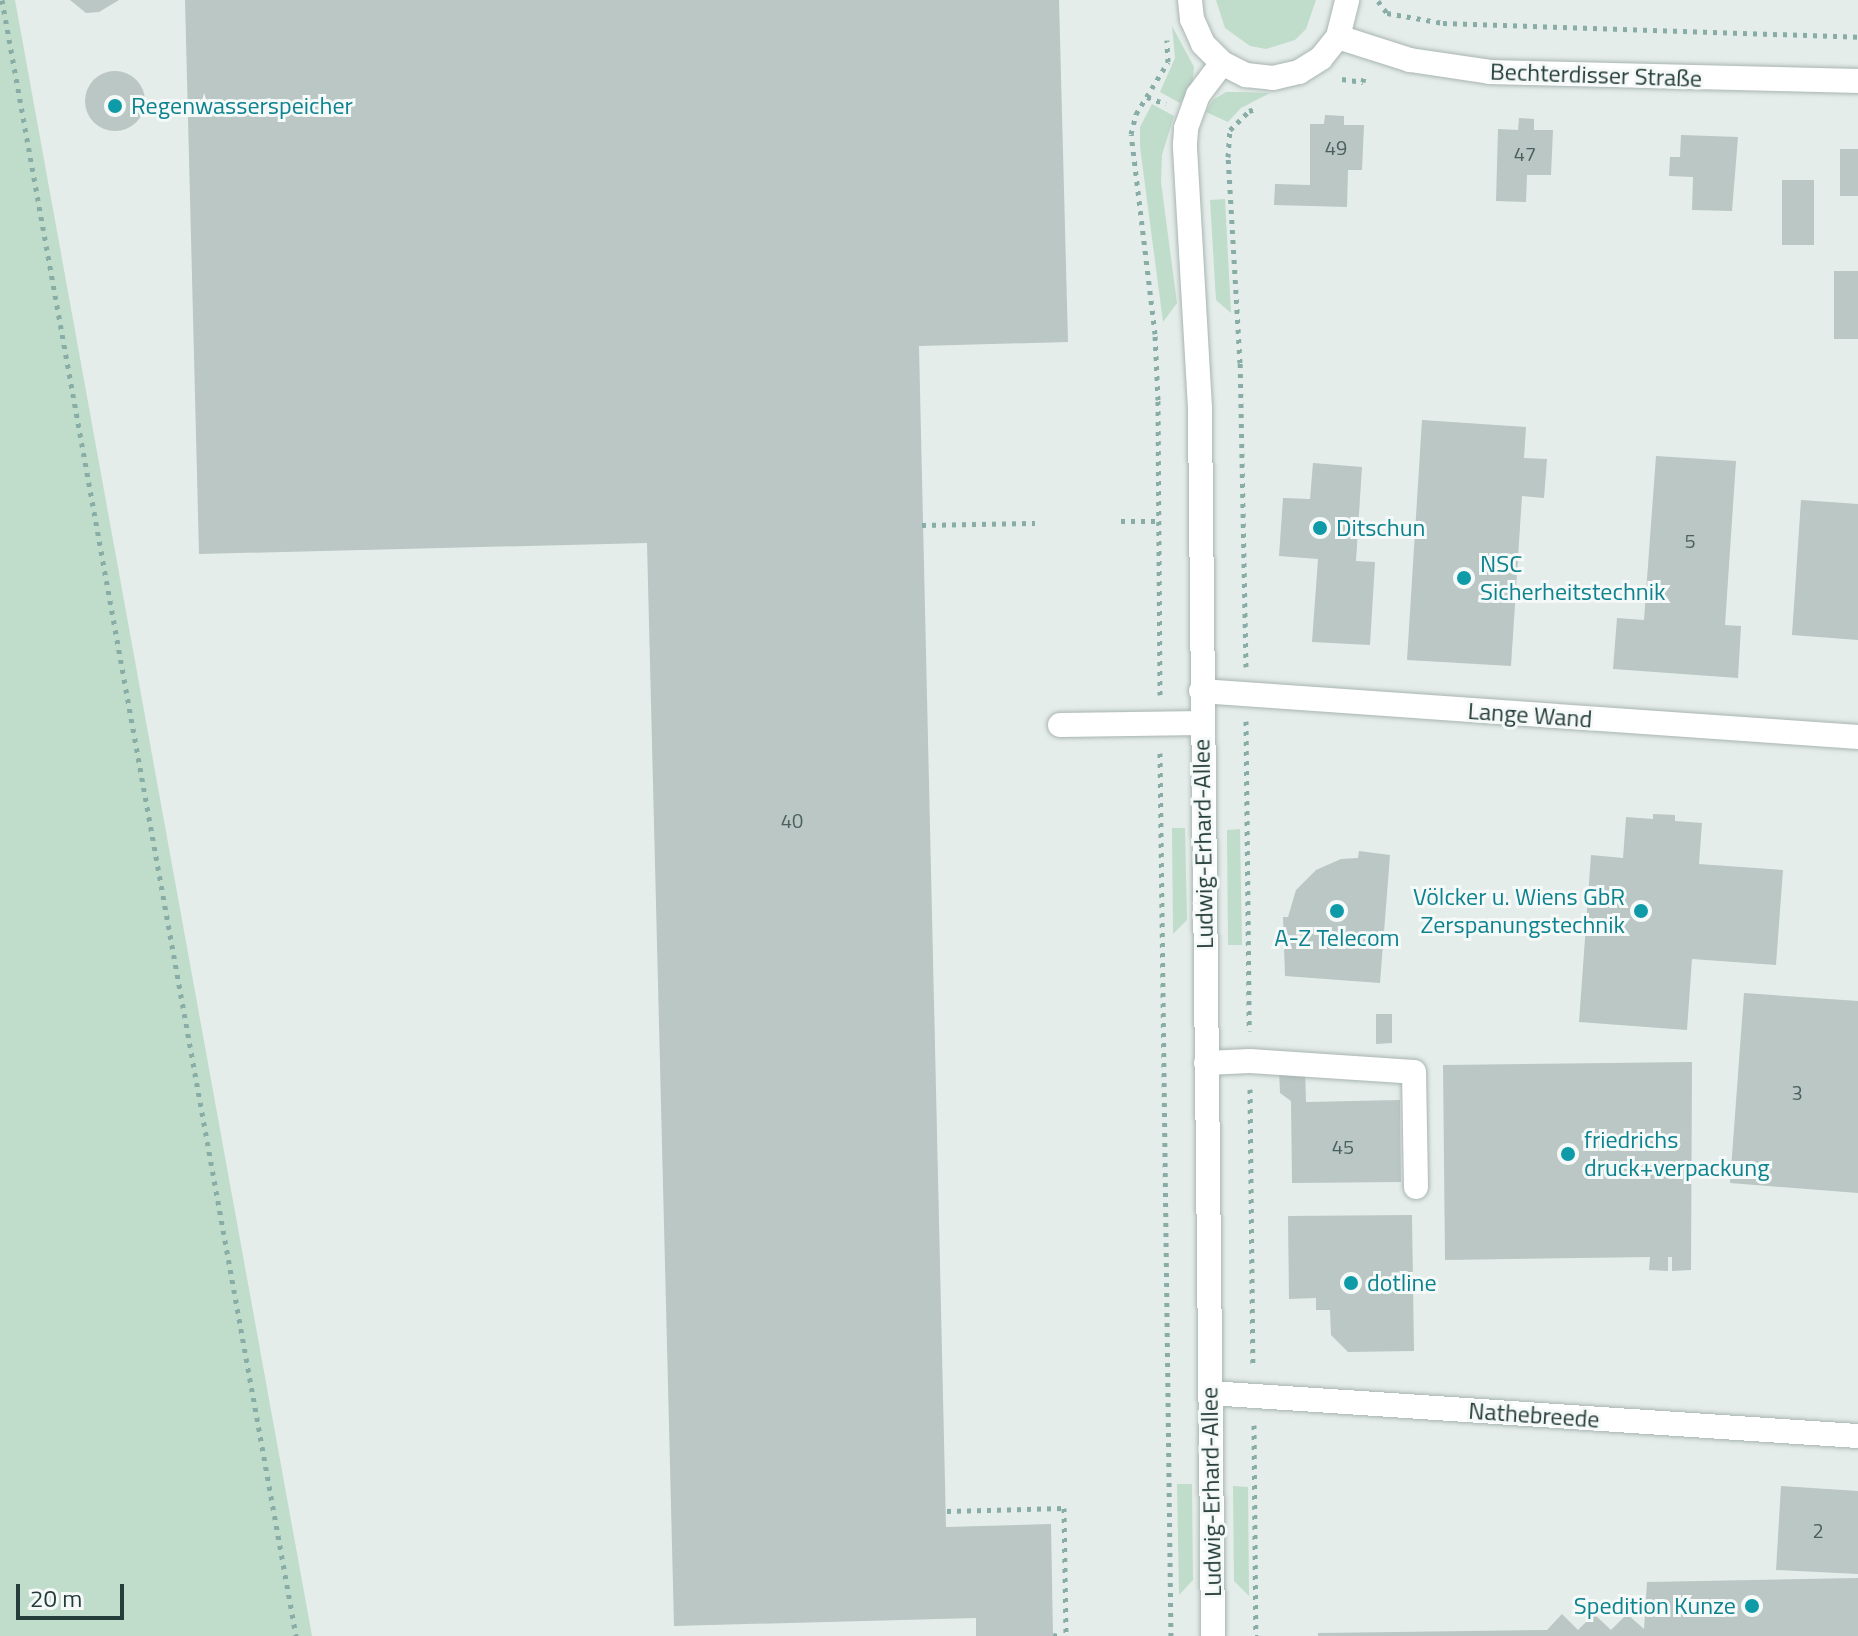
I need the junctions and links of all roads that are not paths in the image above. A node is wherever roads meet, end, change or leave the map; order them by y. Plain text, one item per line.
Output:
1 (1190, 0) edge
2 (1347, 0) edge
3 (1338, 37) junction
4 (1222, 63) junction
5 (1858, 81) edge
6 (1201, 691) junction
7 (1202, 723) junction
8 (1060, 725) dead end
9 (1858, 737) edge
10 (1206, 1063) junction
11 (1416, 1187) dead end
12 (1210, 1393) junction
13 (1858, 1436) edge
14 (1213, 1636) edge

1 - 4 street
2 - 3 street
3 - 4 street
3 - 5 street, Bechterdisser Straße
4 - 6 street, Ludwig-Erhard-Allee
6 - 7 street, Ludwig-Erhard-Allee
6 - 9 street, Lange Wand
7 - 8 street
7 - 10 street, Ludwig-Erhard-Allee
10 - 11 street
10 - 12 street, Ludwig-Erhard-Allee
12 - 13 street, Nathebreede
12 - 14 street, Ludwig-Erhard-Allee

